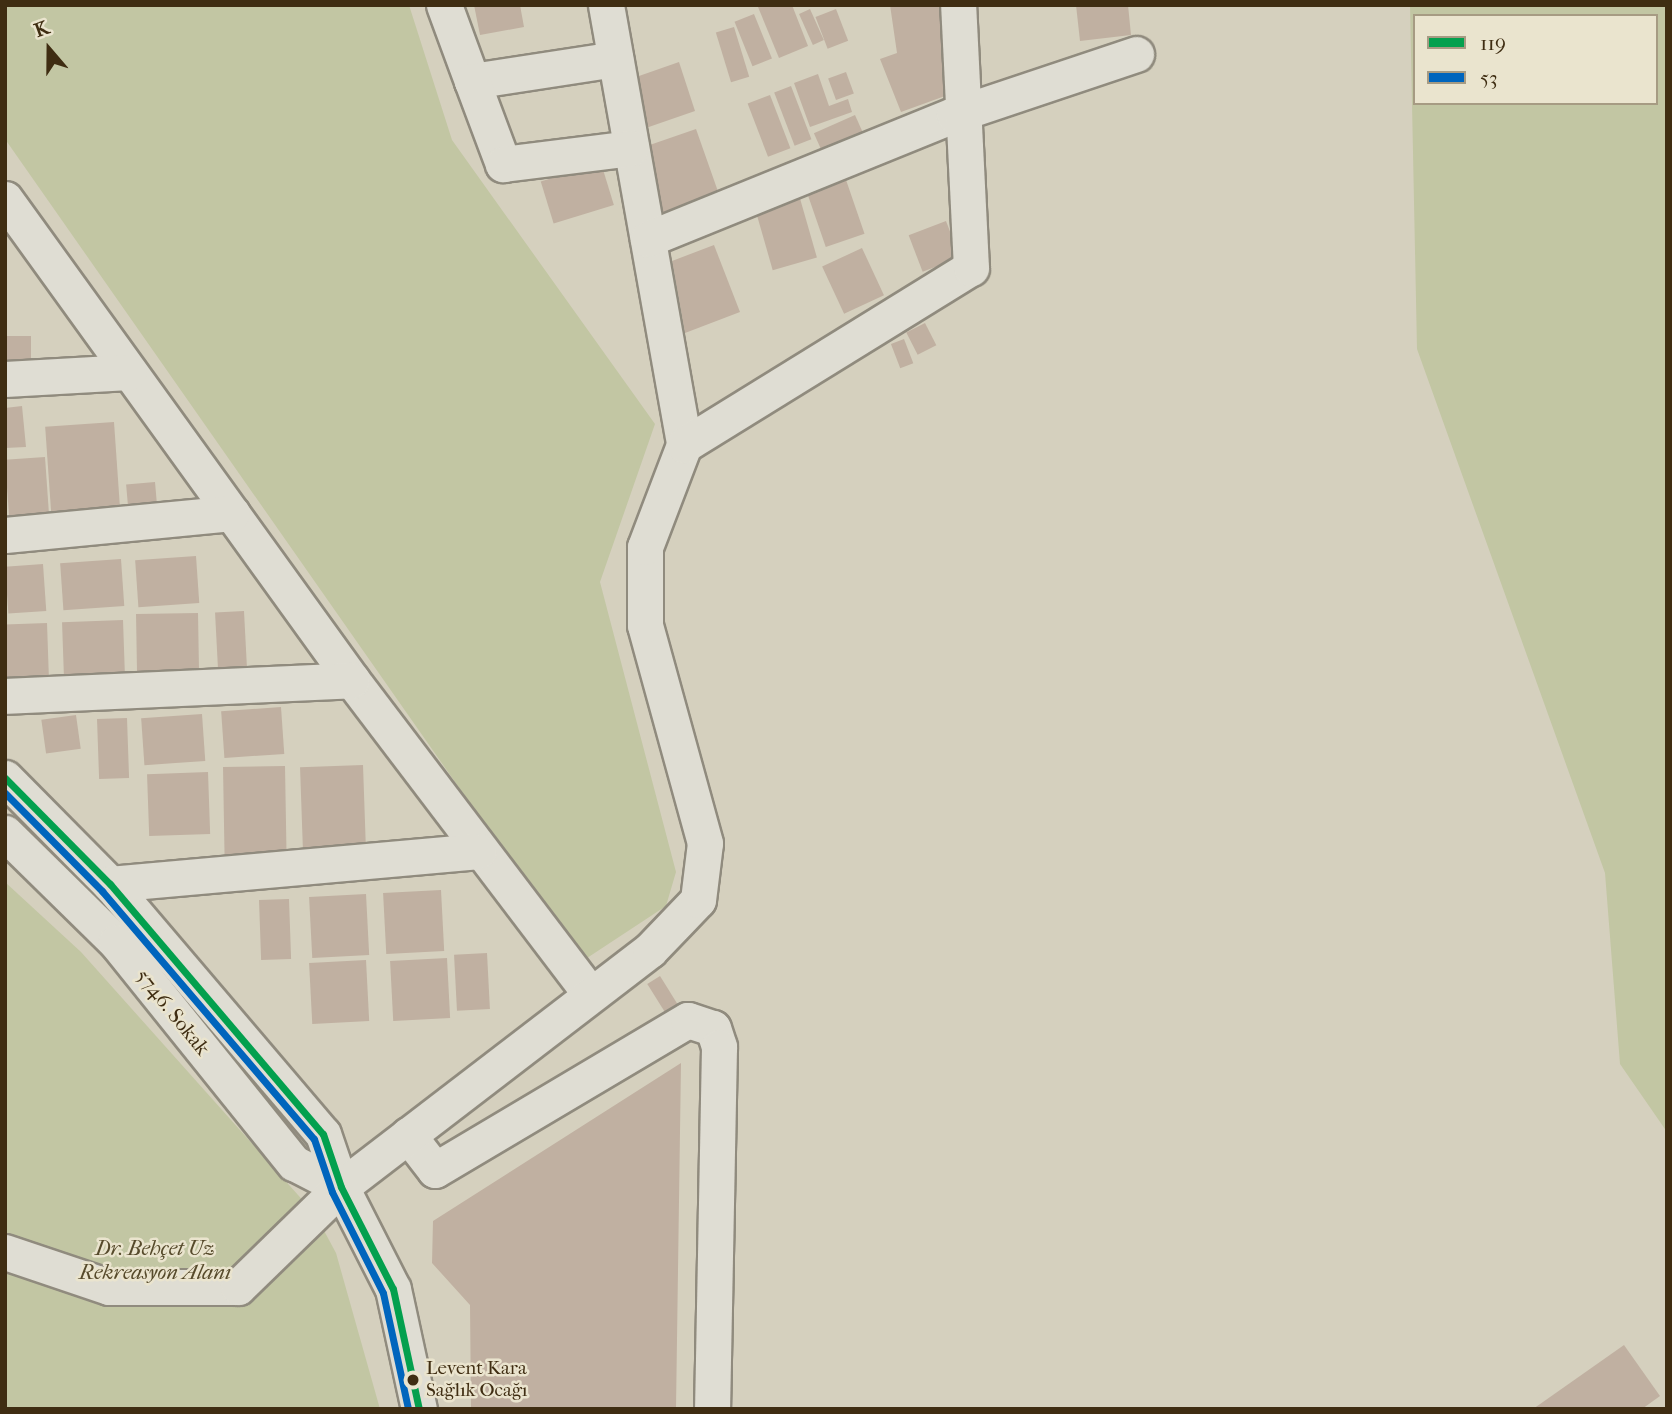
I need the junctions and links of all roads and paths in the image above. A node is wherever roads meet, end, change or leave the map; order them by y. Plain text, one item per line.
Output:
1 (444, 5) edge
2 (606, 5) edge
3 (958, 5) edge
4 (1136, 54) dead end
5 (615, 59) junction
6 (472, 81) junction
7 (968, 110) junction
8 (631, 148) junction
9 (5, 199) edge
10 (648, 239) junction
11 (129, 372) junction
12 (5, 379) edge
13 (684, 445) junction
14 (232, 513) junction
15 (5, 535) edge
16 (352, 680) junction
17 (5, 696) edge
18 (5, 778) edge
19 (5, 832) edge
20 (479, 851) junction
21 (110, 884) junction
22 (590, 993) junction
23 (408, 1135) junction
24 (341, 1187) junction
25 (5, 1252) edge
26 (419, 1409) edge
27 (712, 1409) edge

1 - 6 street
2 - 5 street
3 - 7 street
4 - 7 street
5 - 6 street
5 - 8 street
6 - 8 street
7 - 10 street
7 - 13 street
8 - 10 street
9 - 11 street
10 - 13 street
11 - 12 street
11 - 14 street
13 - 22 street
14 - 15 street
14 - 16 street
16 - 17 street
16 - 20 street
18 - 21 street, 5746. Sokak
19 - 24 street, 5746. Sokak
20 - 21 street
20 - 22 street
21 - 24 street, 5746. Sokak
22 - 23 street
23 - 24 street
23 - 27 street
24 - 25 street
24 - 26 street, 5746. Sokak

